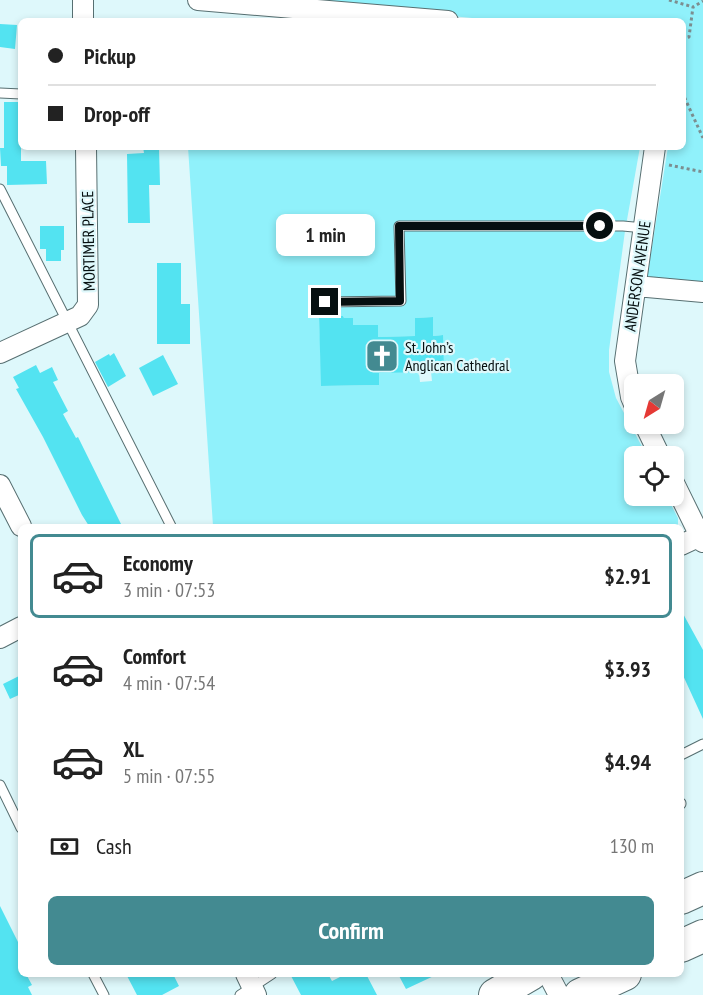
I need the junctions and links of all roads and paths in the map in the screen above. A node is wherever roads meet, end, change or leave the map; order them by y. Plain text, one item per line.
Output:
1 (83, 0) edge
2 (198, 0) edge
3 (669, 0) edge
4 (703, 1) edge
5 (693, 7) junction
6 (83, 18) edge
7 (412, 18) edge
8 (686, 38) edge
9 (0, 93) edge
10 (18, 94) edge
11 (686, 101) edge
12 (703, 138) edge
13 (86, 150) edge
14 (654, 154) edge
15 (703, 172) edge
16 (0, 189) edge
17 (644, 228) junction
18 (636, 286) junction
19 (703, 292) edge
20 (325, 302) dead end
21 (67, 321) junction
22 (0, 353) edge
23 (627, 374) edge
24 (0, 484) edge
25 (684, 503) edge
26 (20, 524) edge
27 (170, 524) edge
28 (702, 539) edge
29 (684, 544) edge
30 (18, 629) edge
31 (0, 638) edge
32 (703, 744) edge
33 (684, 754) edge
34 (0, 785) edge
35 (18, 822) edge
36 (703, 888) edge
37 (684, 897) edge
38 (703, 936) edge
39 (684, 945) edge
40 (95, 977) edge
41 (267, 977) edge
42 (526, 977) edge
43 (550, 977) edge
44 (615, 977) edge
45 (249, 988) edge
46 (104, 995) edge
47 (495, 995) edge
48 (559, 995) edge
49 (580, 995) edge

1 - 6 street
2 - 7 street
3 - 5 path
4 - 5 path
5 - 8 path
9 - 10 lane
11 - 12 path
13 - 21 street, MORTIMER PLACE
14 - 15 path
14 - 17 street, ANDERSON AVENUE
16 - 21 lane
17 - 18 street, ANDERSON AVENUE
17 - 20 lane
18 - 19 street
18 - 23 street, ANDERSON AVENUE
21 - 22 street, MORTIMER PLACE
21 - 27 lane
24 - 26 street
25 - 28 street
28 - 29 street
30 - 31 street
32 - 33 lane
34 - 35 lane
36 - 37 main road
38 - 39 main road
40 - 46 lane
41 - 45 lane
42 - 47 main road
43 - 48 street
44 - 49 main road

